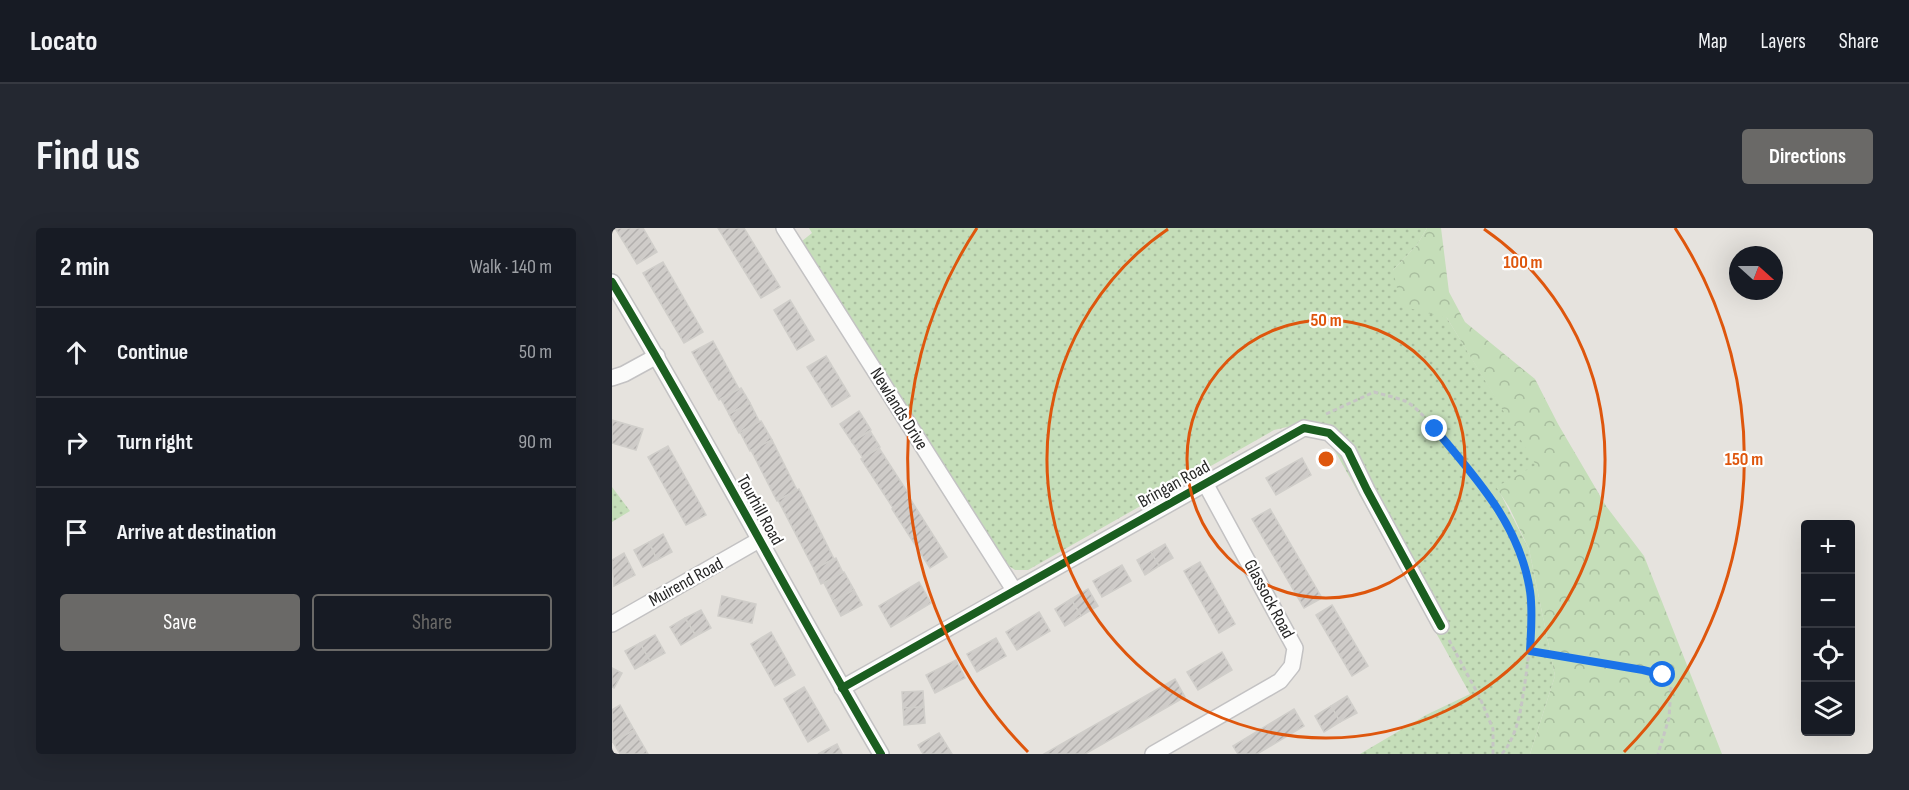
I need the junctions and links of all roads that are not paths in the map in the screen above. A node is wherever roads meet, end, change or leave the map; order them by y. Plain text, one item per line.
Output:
1 (784, 228) edge
2 (612, 282) edge
3 (657, 356) junction
4 (612, 378) edge
5 (1205, 483) junction
6 (759, 540) junction
7 (1014, 590) junction
8 (612, 624) edge
9 (1441, 626) road end
10 (842, 688) junction
11 (881, 754) edge
12 (1153, 754) edge

1 - 7 street, Newlands Drive
2 - 3 street, Tourhill Road
3 - 4 street
3 - 6 street, Tourhill Road
5 - 7 street, Bringan Road
5 - 9 street, Bringan Road
5 - 12 street, Glassock Road
6 - 8 street, Muirend Road
6 - 10 street, Tourhill Road
7 - 10 street, Bringan Road
10 - 11 street, Tourhill Road

